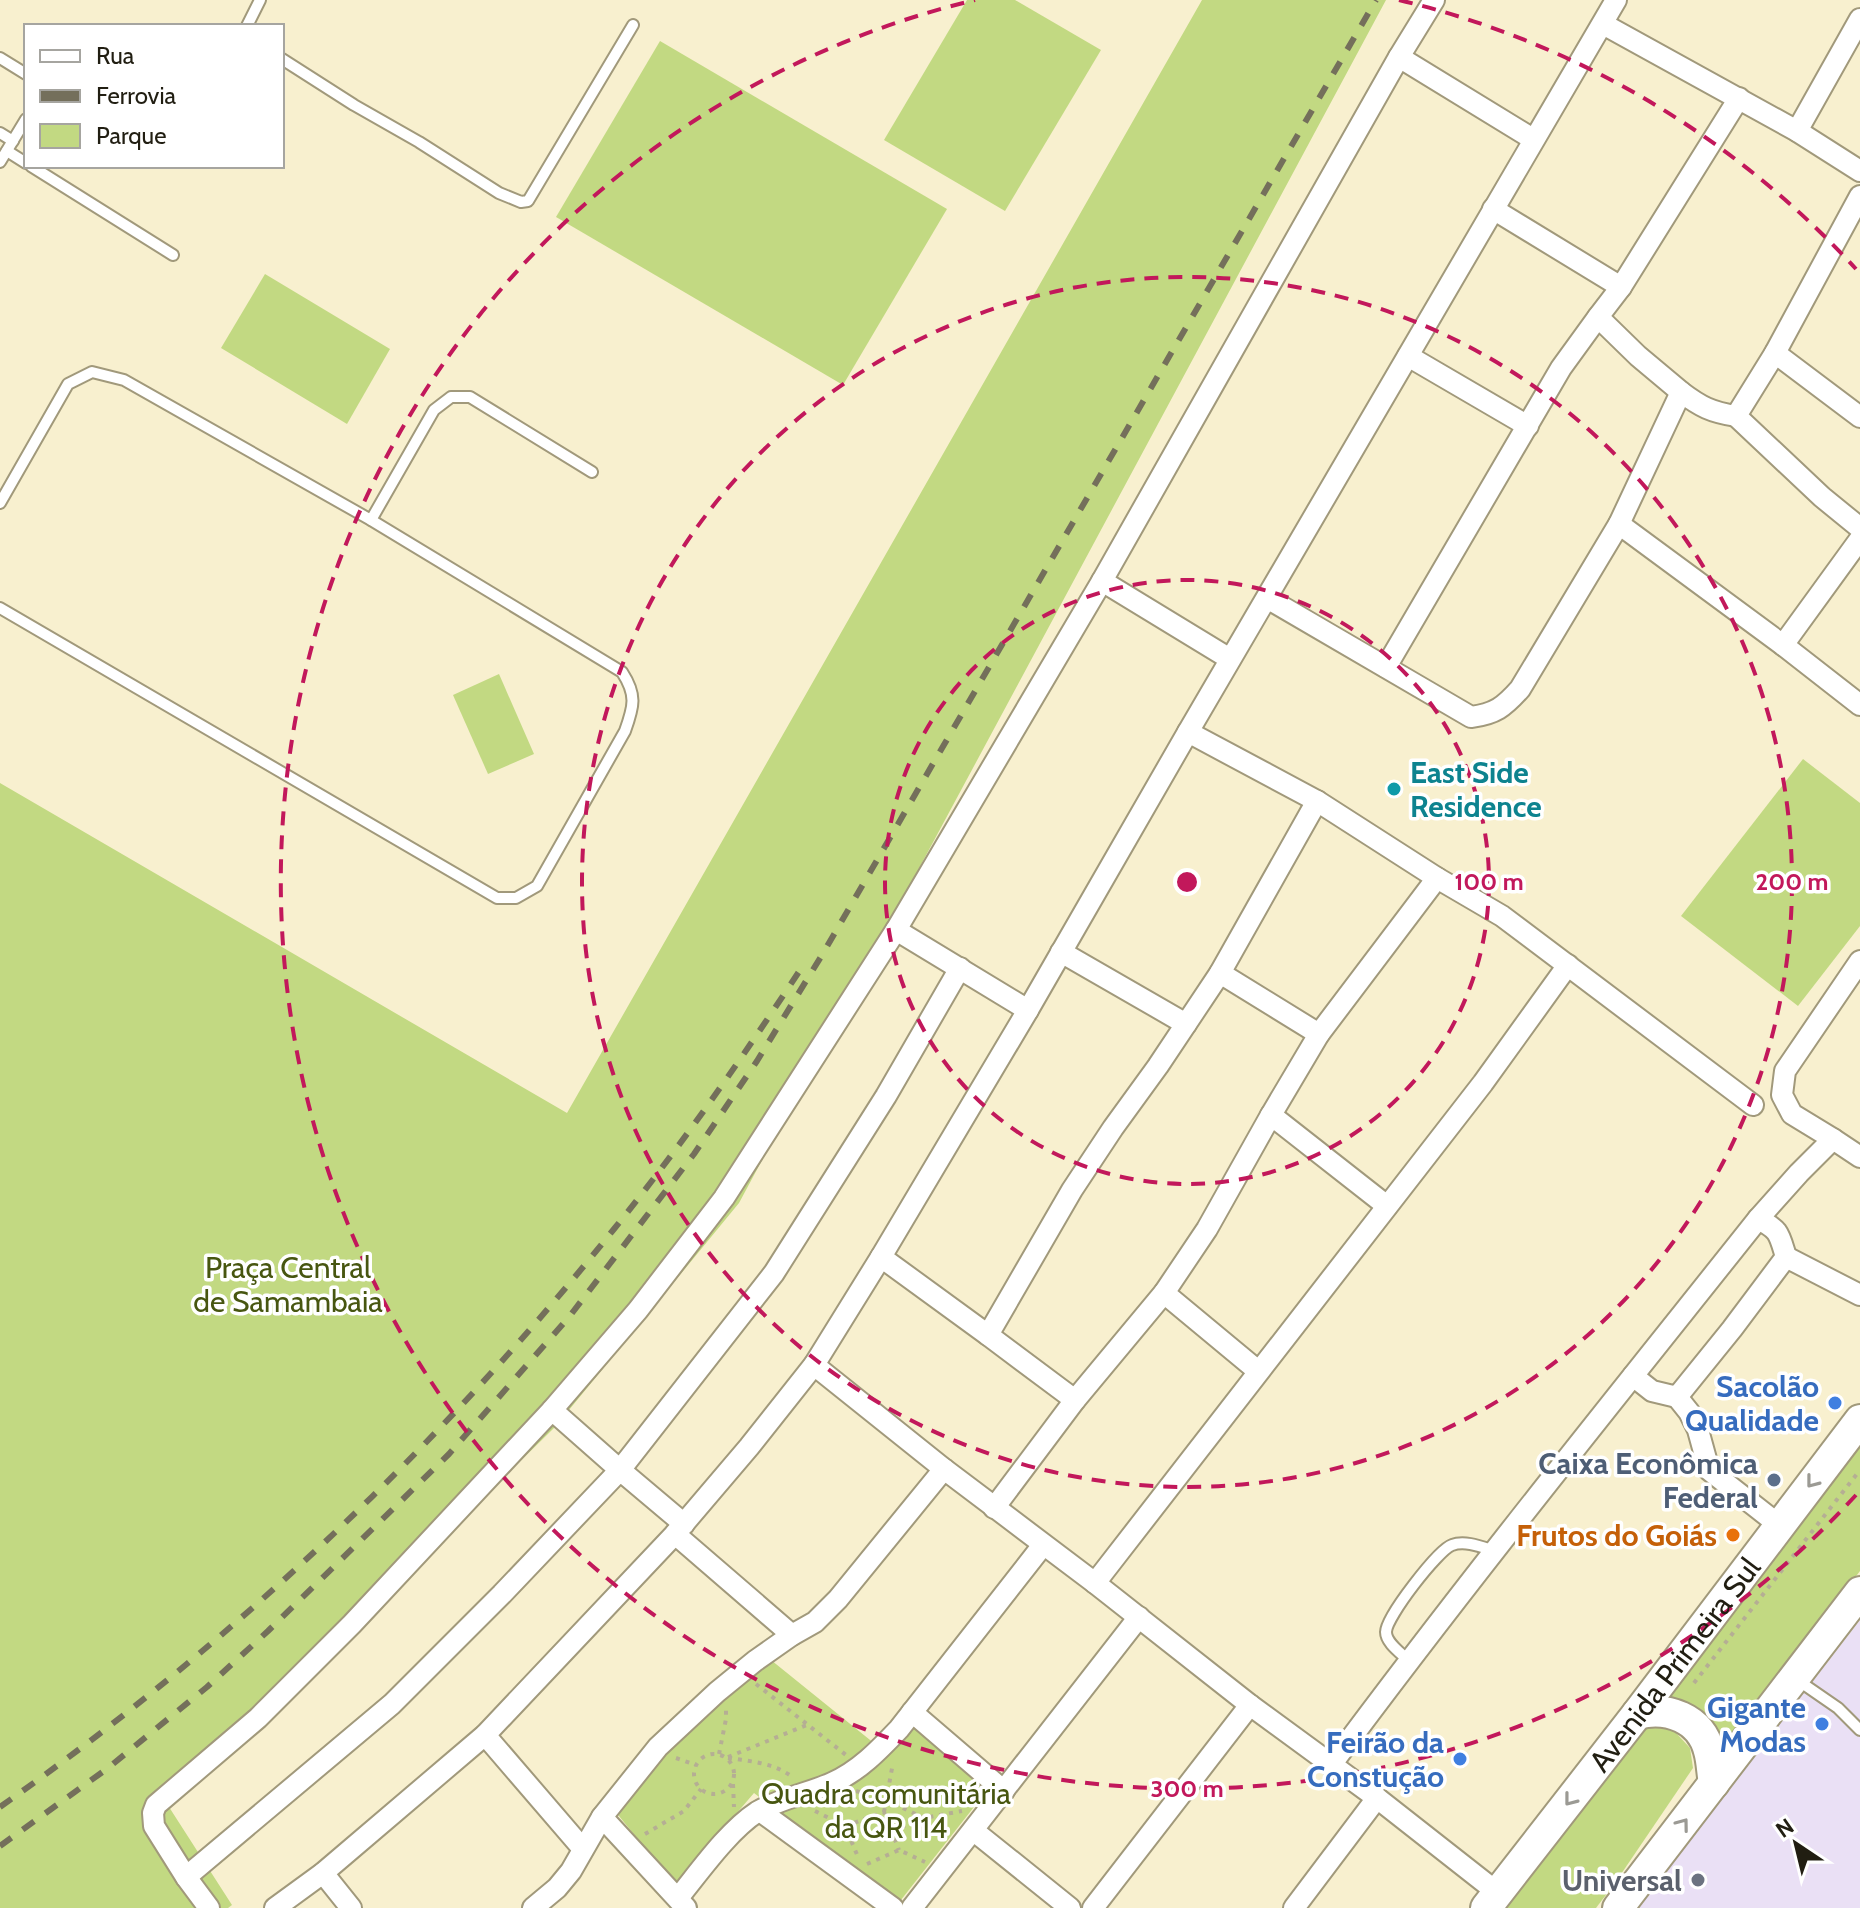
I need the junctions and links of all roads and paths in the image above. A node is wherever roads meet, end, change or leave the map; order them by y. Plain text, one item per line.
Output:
1 (260, 0) edge
2 (1434, 0) edge
3 (1616, 0) edge
4 (1860, 19) edge
5 (248, 24) edge
6 (1603, 24) junction
7 (633, 25) dead end
8 (1399, 57) junction
9 (0, 58) edge
10 (284, 60) edge
11 (24, 73) edge
12 (1739, 98) junction
13 (24, 122) edge
14 (1797, 131) junction
15 (0, 133) edge
16 (1533, 139) junction
17 (10, 146) junction
18 (24, 160) edge
19 (0, 162) edge
20 (34, 168) edge
21 (1860, 171) edge
22 (1860, 196) edge
23 (1493, 209) junction
24 (173, 255) dead end
25 (1621, 287) junction
26 (1598, 317) junction
27 (1775, 353) junction
28 (1408, 356) junction
29 (1681, 392) junction
30 (1736, 416) junction
31 (1860, 417) edge
32 (1528, 426) junction
33 (592, 472) dead end
34 (0, 503) edge
35 (371, 520) junction
36 (1619, 524) junction
37 (1860, 528) edge
38 (1860, 539) edge
39 (1102, 581) junction
40 (1267, 598) junction
41 (0, 608) edge
42 (1783, 645) junction
43 (1230, 659) junction
44 (1386, 667) junction
45 (1860, 705) edge
46 (1188, 732) junction
47 (1317, 801) junction
48 (1437, 878) junction
49 (896, 930) junction
50 (1061, 952) junction
51 (1860, 961) edge
52 (1568, 965) junction
53 (960, 968) junction
54 (1220, 973) junction
55 (1028, 1010) junction
56 (1186, 1024) junction
57 (1319, 1034) junction
58 (1753, 1105) dead end
59 (1271, 1115) junction
60 (1833, 1139) junction
61 (1860, 1157) edge
62 (1387, 1206) junction
63 (1758, 1219) junction
64 (881, 1257) junction
65 (1786, 1257) junction
66 (1164, 1293) junction
67 (1860, 1295) edge
68 (988, 1335) junction
69 (814, 1365) junction
70 (1258, 1371) junction
71 (1633, 1376) junction
72 (1677, 1397) junction
73 (1075, 1400) junction
74 (552, 1410) junction
75 (1860, 1420) edge
76 (944, 1469) junction
77 (620, 1470) junction
78 (994, 1508) junction
79 (1779, 1525) junction
80 (680, 1529) junction
81 (1043, 1545) junction
82 (1495, 1551) junction
83 (1095, 1583) junction
84 (1860, 1592) edge
85 (1139, 1617) junction
86 (792, 1635) junction
87 (1409, 1661) junction
88 (1794, 1678) junction
89 (750, 1679) dead end
90 (726, 1698) dead end
91 (1250, 1705) junction
92 (912, 1712) junction
93 (1637, 1714) junction
94 (807, 1725) junction
95 (899, 1729) junction
96 (1860, 1730) edge
97 (485, 1735) junction
98 (719, 1754) junction
99 (725, 1757) junction
100 (1331, 1765) junction
101 (860, 1767) junction
102 (1714, 1783) junction
103 (822, 1787) junction
104 (701, 1789) junction
105 (787, 1798) junction
106 (1377, 1798) junction
107 (998, 1799) junction
108 (886, 1800) junction
109 (760, 1811) junction
110 (884, 1812) junction
111 (602, 1817) junction
112 (924, 1818) junction
113 (845, 1826) junction
114 (892, 1831) junction
115 (974, 1831) junction
116 (626, 1844) junction
117 (583, 1849) junction
118 (899, 1850) junction
119 (942, 1870) junction
120 (323, 1873) junction
121 (186, 1877) junction
122 (1492, 1901) edge
123 (682, 1903) edge
124 (209, 1908) edge
125 (275, 1908) edge
126 (351, 1908) edge
127 (533, 1908) edge
128 (893, 1908) edge
129 (912, 1908) edge
130 (1070, 1908) edge
131 (1093, 1908) edge
132 (1294, 1908) edge
133 (1618, 1908) edge

1 - 5 lane
2 - 8 street
3 - 6 street
4 - 14 street
6 - 12 street
6 - 16 street
7 - 10 lane
8 - 16 street
8 - 39 street
9 - 11 lane
12 - 14 street
12 - 25 street
13 - 17 lane
14 - 21 street
15 - 17 lane
16 - 23 street
17 - 18 lane
17 - 19 lane
20 - 24 lane
22 - 27 street
23 - 25 street
23 - 28 street
25 - 26 street
26 - 29 street
26 - 32 street
27 - 30 street
27 - 31 street
28 - 32 street
28 - 40 street
29 - 30 street
29 - 36 street
30 - 37 street
32 - 44 street
33 - 35 lane
34 - 35 lane
35 - 41 lane
36 - 42 street
36 - 44 street
38 - 42 street
39 - 43 street
39 - 49 street
40 - 43 street
40 - 44 street
42 - 45 street
43 - 46 street
46 - 47 street
46 - 50 street
47 - 48 street
47 - 54 street
48 - 52 street
48 - 57 street
49 - 53 street
49 - 74 street
50 - 55 street
50 - 56 street
51 - 60 street
52 - 58 street
52 - 62 street
53 - 55 street
53 - 77 street
54 - 56 street
54 - 57 street
55 - 64 street
56 - 68 street
57 - 59 street
59 - 62 street
59 - 66 street
60 - 61 street
60 - 63 street
62 - 70 street
63 - 65 street
63 - 71 street
64 - 68 street
64 - 69 street
65 - 67 street
65 - 72 street
66 - 70 street
66 - 73 street
68 - 73 street
69 - 76 street
69 - 80 street
70 - 83 street
71 - 72 street
71 - 82 street
72 - 79 street
73 - 78 street
74 - 77 street
74 - 121 street
75 -> 79 main road, Avenida Primeira Sul
76 - 78 street
76 - 86 street
77 - 80 street
77 - 121 street
78 - 81 street
79 - 93 main road, Avenida Primeira Sul
80 - 86 street
80 - 97 street
81 - 83 street
81 - 92 street
82 - 87 street
82 - 87 lane
83 - 85 street
84 - 88 main road
85 - 91 street
85 - 107 street
86 - 111 street
87 - 100 street
88 - 96 lane
88 - 102 main road
89 - 94 path
90 - 98 path
91 - 100 street
91 - 131 street
92 - 95 street
92 - 107 street
93 - 102 main road
93 -> 122 main road, Avenida Primeira Sul
94 - 99 path
94 - 101 path
95 - 101 street
95 - 108 path
97 - 117 street
97 - 120 street
98 - 99 path
98 - 104 path
99 - 103 path
99 - 104 path
100 - 106 street
101 - 103 street
133 -> 102 main road
103 - 105 street
103 - 108 path
104 - 116 path
105 - 109 street
105 - 113 path
106 - 122 street
106 - 132 street
107 - 112 path
107 - 115 street
108 - 110 path
108 - 112 path
109 - 123 street
109 - 128 street
110 - 113 path
110 - 114 path
111 - 116 street
111 - 117 street
112 - 114 path
113 - 118 path
114 - 118 path
115 - 119 street
115 - 130 street
116 - 123 street
117 - 127 street
118 - 119 path
119 - 129 street
120 - 125 street
120 - 126 street
121 - 124 street

